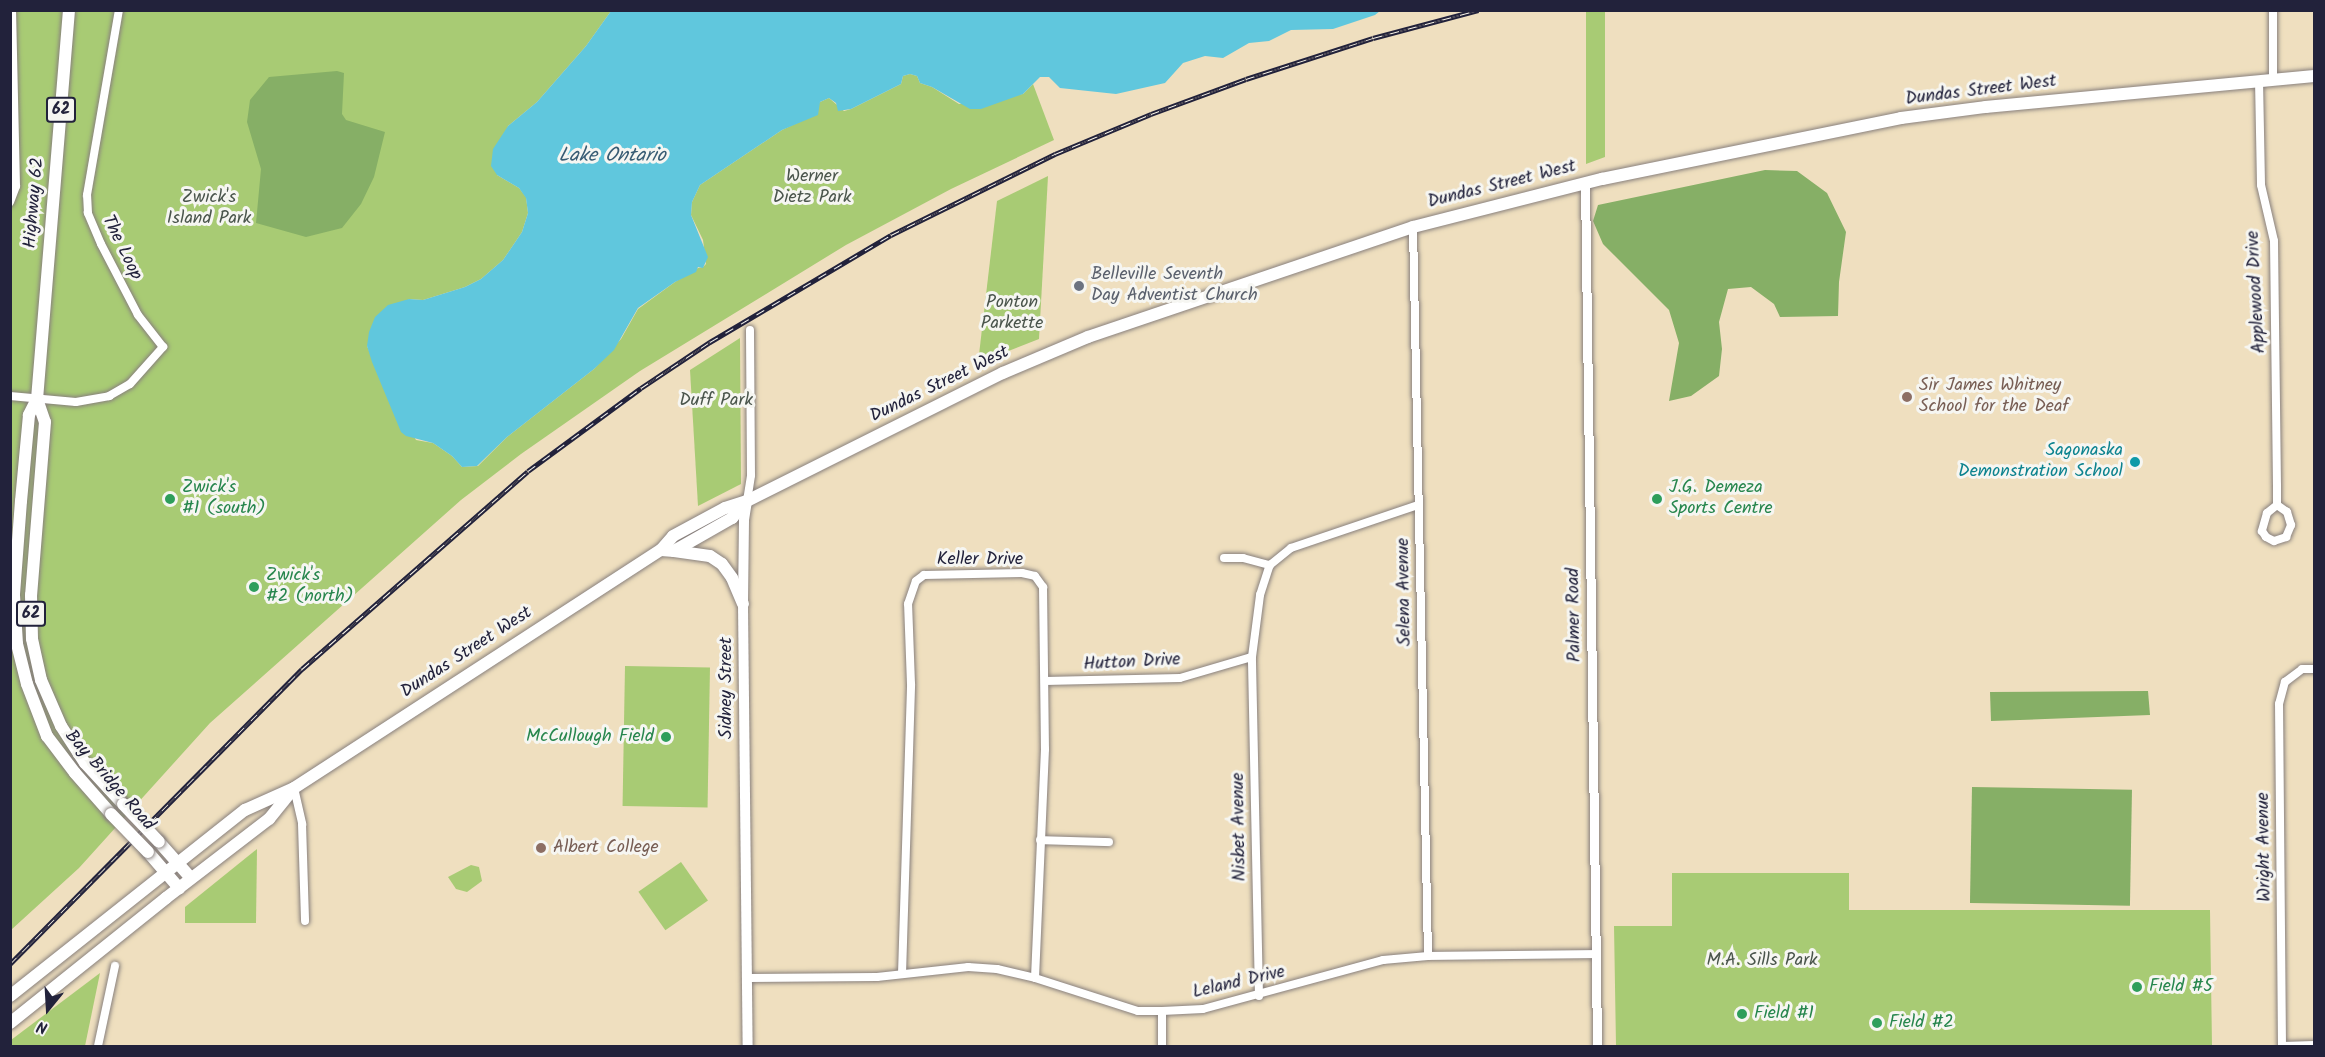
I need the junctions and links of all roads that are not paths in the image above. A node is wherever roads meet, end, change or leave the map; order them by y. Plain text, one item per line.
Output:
1 (12, 10) edge
2 (69, 10) edge
3 (119, 10) edge
4 (2273, 10) edge
5 (2314, 76) edge
6 (2273, 79) junction
7 (2259, 80) junction
8 (1586, 183) junction
9 (10, 202) edge
10 (1413, 227) junction
11 (750, 330) dead end
12 (13, 396) edge
13 (38, 399) junction
14 (747, 501) junction
15 (1418, 505) junction
16 (2277, 505) junction
17 (667, 550) junction
18 (1224, 558) dead end
19 (1270, 565) junction
20 (743, 604) junction
21 (1252, 657) junction
22 (2314, 669) edge
23 (1045, 681) junction
24 (294, 788) junction
25 (1040, 840) junction
26 (1109, 842) dead end
27 (176, 862) junction
28 (165, 872) junction
29 (191, 878) junction
30 (179, 888) junction
31 (305, 921) dead end
32 (1596, 954) junction
33 (1428, 956) junction
34 (115, 966) dead end
35 (902, 974) junction
36 (748, 978) junction
37 (1035, 978) junction
38 (10, 996) edge
39 (1259, 996) junction
40 (1162, 1011) junction
41 (10, 1023) edge
42 (2314, 1045) edge
43 (2282, 1046) edge
44 (98, 1047) edge
45 (748, 1047) edge
46 (1162, 1047) edge
47 (1597, 1047) edge

1 - 9 street
2 - 13 main road, Highway 62 / 62
3 - 13 street, The Loop
4 - 6 street
5 - 6 main road, Dundas Street West
6 - 7 main road, Dundas Street West
7 - 8 main road, Dundas Street West
7 - 16 street, Applewood Drive
8 - 10 main road, Dundas Street West
8 - 32 street, Palmer Road
10 - 14 main road, Dundas Street West
10 - 15 street, Selena Avenue
11 - 14 street, Sidney Street
12 - 13 street
13 - 27 main road, Bay Bridge Road / 62, bridge
13 - 28 main road, Bay Bridge Road / 62, bridge
14 - 17 main road, Dundas Street West
14 - 20 main road, Sidney Street
15 - 19 street
15 - 33 street, Selena Avenue
16 - 16 street, Applewood Drive
17 - 20 main road
17 - 24 main road, Dundas Street West
18 - 19 street
19 - 21 street
20 - 36 main road, Sidney Street
21 - 23 street, Hutton Drive
21 - 39 street, Nisbet Avenue
22 - 43 street, Wright Avenue
23 - 25 street, Keller Drive
23 - 35 street, Keller Drive
24 - 27 main road, Dundas Street West
24 - 29 main road, Dundas Street West
24 - 31 street
25 - 26 street
25 - 37 street, Keller Drive
27 - 28 main road, Dundas Street West
27 - 29 main road, Bay Bridge Road / 62
28 - 30 main road, Bay Bridge Road / 62
28 - 38 main road, Dundas Street West
29 - 30 main road, Dundas Street West
30 - 41 main road, Dundas Street West
32 - 33 street, Leland Drive
32 - 47 street, Palmer Road
33 - 39 street, Leland Drive
34 - 44 street
35 - 36 street, Leland Drive
35 - 37 street, Leland Drive
36 - 45 main road, Sidney Street
37 - 40 street, Leland Drive
39 - 40 street, Leland Drive
40 - 46 street
42 - 43 street

